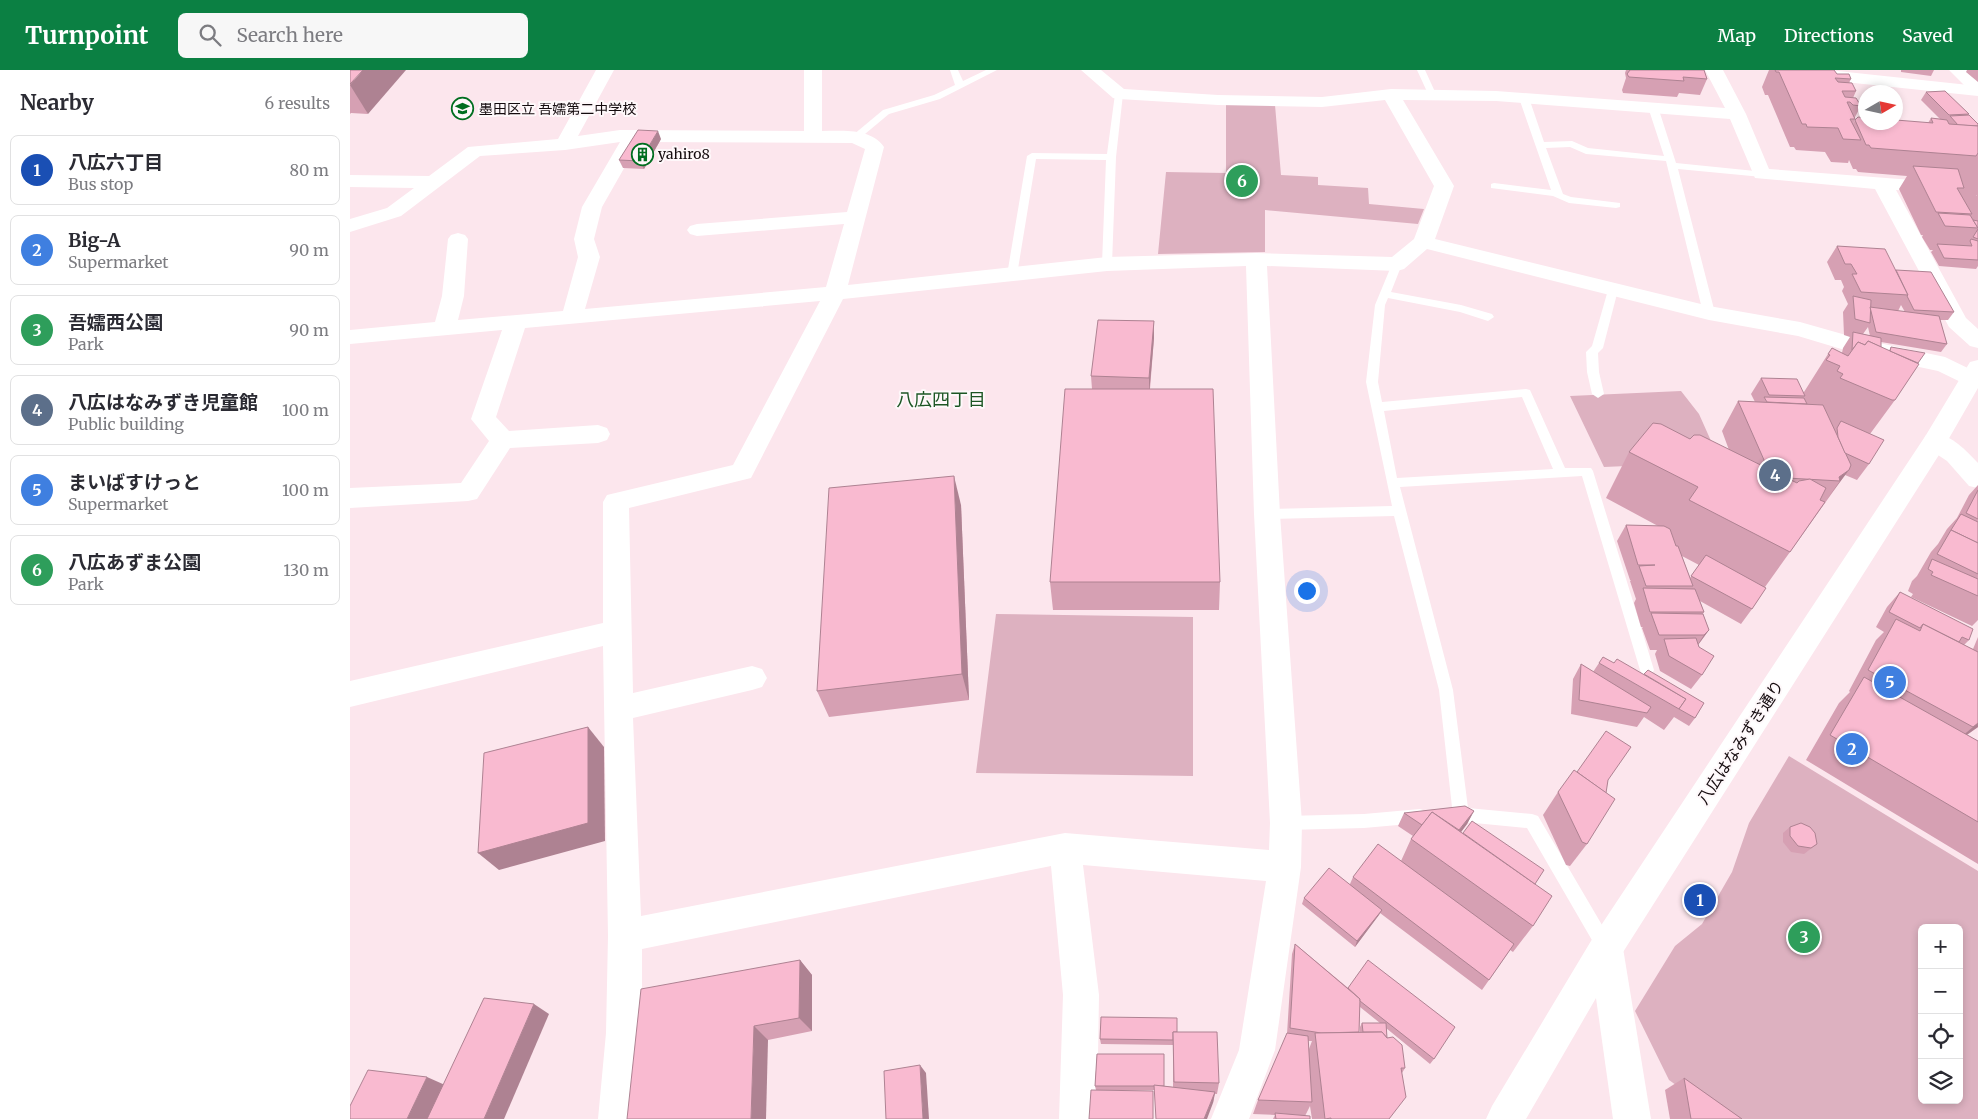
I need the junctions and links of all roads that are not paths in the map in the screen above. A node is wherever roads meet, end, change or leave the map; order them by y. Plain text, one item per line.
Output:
1 (605, 70) edge
2 (813, 70) edge
3 (954, 70) edge
4 (993, 70) edge
5 (1090, 70) edge
6 (1421, 70) edge
7 (1714, 70) edge
8 (1778, 70) edge
9 (1958, 70) edge
10 (960, 86) junction
11 (1978, 90) edge
12 (1119, 94) junction
13 (1391, 94) junction
14 (1432, 94) junction
15 (1524, 98) junction
16 (1653, 108) junction
17 (1737, 114) junction
18 (633, 136) junction
19 (813, 136) junction
20 (856, 136) junction
21 (565, 144) junction
22 (1541, 145) junction
23 (1111, 157) junction
24 (1671, 163) junction
25 (1762, 174) junction
26 (350, 181) edge
27 (434, 182) junction
28 (1882, 183) junction
29 (1494, 186) dead end
30 (1978, 191) edge
31 (1558, 194) junction
32 (1616, 205) dead end
33 (856, 217) junction
34 (350, 226) edge
35 (697, 230) dead end
36 (458, 239) dead end
37 (1423, 242) junction
38 (1256, 259) junction
39 (1107, 264) junction
40 (1397, 264) junction
41 (1012, 274) junction
42 (1613, 290) junction
43 (835, 293) junction
44 (1384, 294) junction
45 (1709, 312) junction
46 (572, 317) junction
47 (1488, 318) dead end
48 (516, 322) junction
49 (445, 328) junction
50 (350, 337) edge
51 (1978, 341) edge
52 (1974, 373) edge
53 (1598, 394) dead end
54 (1377, 407) junction
55 (598, 434) dead end
56 (503, 440) junction
57 (1935, 441) junction
58 (1562, 472) junction
59 (1978, 479) edge
60 (1392, 483) junction
61 (350, 498) edge
62 (1400, 512) junction
63 (1267, 514) junction
64 (617, 631) junction
65 (1647, 670) edge
66 (752, 678) dead end
67 (351, 700) edge
68 (618, 709) junction
69 (1461, 813) junction
70 (1286, 823) junction
71 (1065, 848) junction
72 (1284, 867) junction
73 (625, 936) junction
74 (1606, 948) junction
75 (617, 1119) edge
76 (1078, 1119) edge
77 (1230, 1119) edge
78 (1505, 1119) edge
79 (1632, 1119) edge

1 - 21 street
2 - 19 street
3 - 10 lane
4 - 10 lane
5 - 12 street
6 - 14 lane
7 - 17 street
8 - 11 street
9 - 11 street
10 - 20 lane
12 - 13 street
12 - 23 lane
13 - 14 street
13 - 37 street
14 - 15 street
15 - 16 street
15 - 22 lane
16 - 17 street
16 - 24 lane
17 - 25 street
18 - 19 street
18 - 21 street
18 - 46 street
19 - 20 street
20 - 33 street
21 - 27 street
22 - 24 lane
22 - 31 lane
23 - 39 lane
23 - 41 lane
24 - 25 lane
24 - 45 lane
25 - 28 street
26 - 27 street
27 - 34 street
28 - 30 street
28 - 51 street
29 - 31 lane
31 - 32 lane
33 - 35 street
33 - 43 street
36 - 49 street
37 - 40 street
37 - 42 street
38 - 39 street
38 - 40 street
38 - 63 street
39 - 41 street
40 - 44 lane
41 - 43 street
42 - 45 street
42 - 53 lane
43 - 46 street
43 - 64 street
44 - 47 lane
44 - 54 lane
45 - 52 street
46 - 48 street
48 - 49 street
48 - 56 street
49 - 50 street
52 - 57 street, 八広はなみずき通り
54 - 58 lane
54 - 60 lane
55 - 56 street
56 - 61 street
57 - 59 street
57 - 74 street, 八広はなみずき通り
58 - 60 lane
58 - 65 lane
60 - 62 lane
62 - 63 lane
62 - 69 lane
63 - 70 street
64 - 67 street
64 - 68 street
66 - 68 street
68 - 73 street
69 - 70 lane
69 - 74 lane
70 - 72 street
71 - 72 street
71 - 73 street
71 - 76 street
72 - 77 street
73 - 75 street
74 - 78 street, 八広はなみずき通り
74 - 79 street

